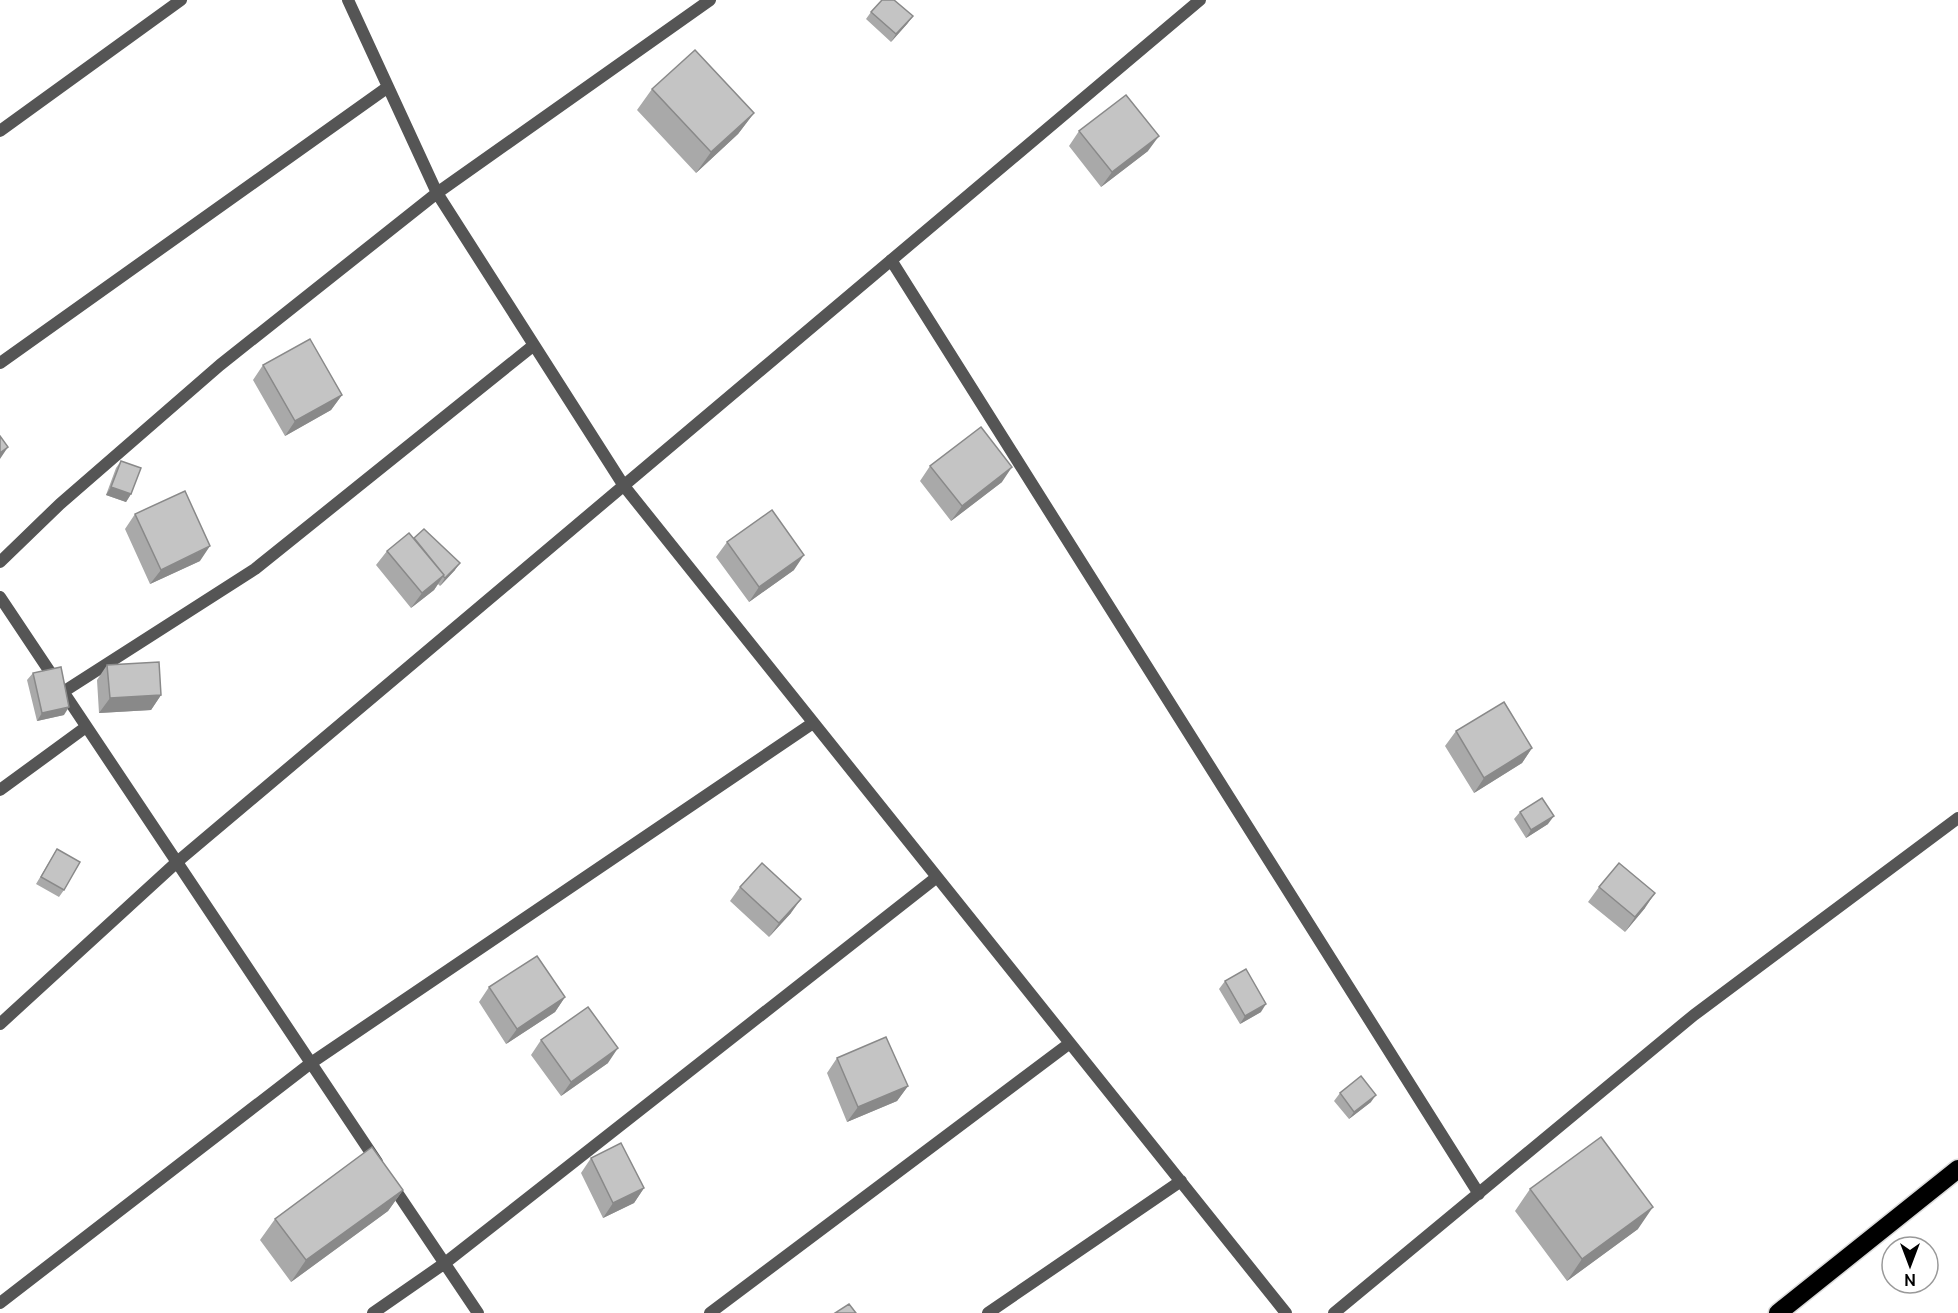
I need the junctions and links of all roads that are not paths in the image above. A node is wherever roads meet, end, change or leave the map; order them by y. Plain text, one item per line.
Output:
1 (182, 0) edge
2 (348, 0) edge
3 (711, 0) edge
4 (1200, 0) edge
5 (388, 87) junction
6 (0, 131) edge
7 (437, 193) junction
8 (891, 260) junction
9 (534, 345) junction
10 (0, 363) edge
11 (624, 486) junction
12 (0, 562) edge
13 (0, 597) edge
14 (63, 692) junction
15 (813, 723) junction
16 (86, 727) junction
17 (0, 790) edge
18 (1958, 818) edge
19 (177, 862) junction
20 (937, 877) junction
21 (0, 1024) edge
22 (1070, 1043) junction
23 (311, 1063) junction
24 (1958, 1169) edge
25 (1181, 1181) junction
26 (1479, 1194) junction
27 (445, 1263) junction
28 (0, 1304) edge
29 (373, 1313) edge
30 (478, 1313) edge
31 (710, 1313) edge
32 (988, 1313) edge
33 (1286, 1313) edge
34 (1334, 1313) edge
35 (1778, 1313) edge

1 - 6 street
2 - 5 street
3 - 7 street
4 - 8 street
5 - 7 street
5 - 10 street
7 - 9 street
7 - 12 street
8 - 11 street
8 - 26 street
9 - 11 street
9 - 14 street
11 - 15 street
11 - 19 street
13 - 14 street
14 - 16 street
15 - 20 street
15 - 23 street
16 - 17 street
16 - 19 street
18 - 26 street
19 - 21 street
19 - 23 street
20 - 22 street
20 - 27 street
22 - 25 street
22 - 31 street
23 - 27 street
23 - 28 street
24 - 35 highway
25 - 32 street
25 - 33 street
26 - 34 street
27 - 29 street
27 - 30 street

